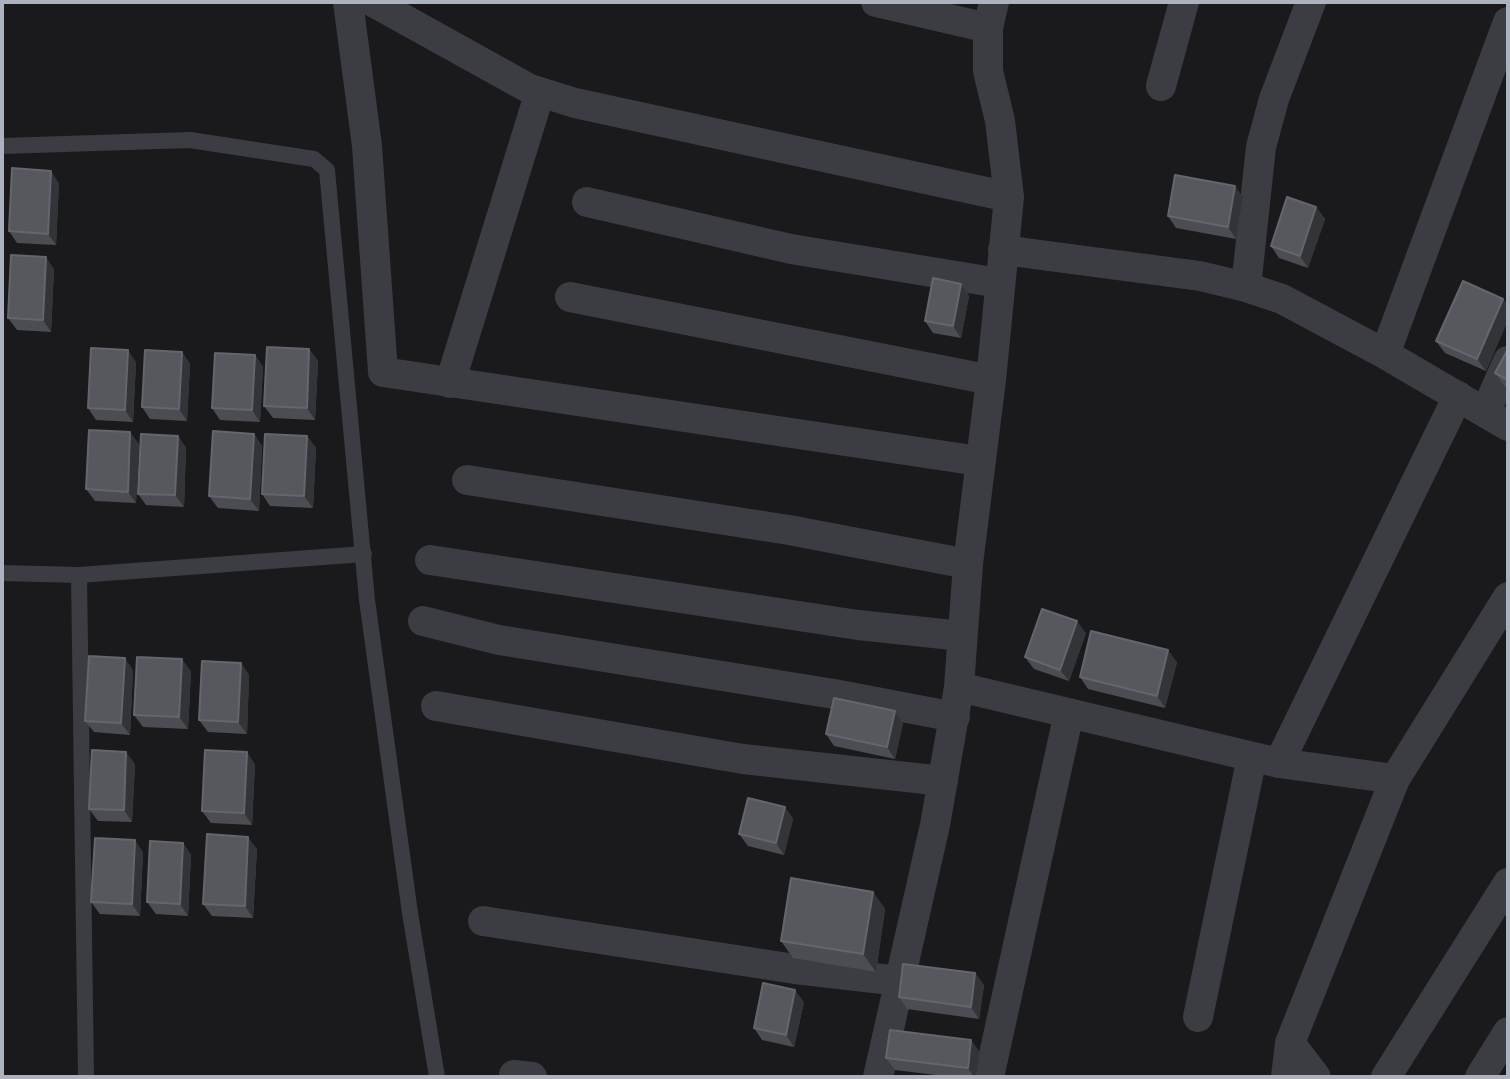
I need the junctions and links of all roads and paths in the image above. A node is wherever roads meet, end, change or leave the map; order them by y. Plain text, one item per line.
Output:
1 (348, 2) edge
2 (373, 2) edge
3 (876, 2) edge
4 (1184, 2) edge
5 (1311, 2) edge
6 (991, 15) edge
7 (1508, 22) edge
8 (1161, 86) dead end
9 (540, 92) junction
10 (2, 146) edge
11 (1009, 197) junction
12 (587, 202) dead end
13 (1003, 250) junction
14 (999, 283) junction
15 (1246, 287) junction
16 (570, 297) dead end
17 (1385, 354) junction
18 (1508, 361) edge
19 (991, 380) junction
20 (450, 383) junction
21 (1458, 396) junction
22 (1497, 418) edge
23 (979, 461) junction
24 (467, 480) dead end
25 (364, 554) junction
26 (430, 560) dead end
27 (968, 564) junction
28 (2, 573) edge
29 (79, 575) junction
30 (1508, 597) edge
31 (423, 621) dead end
32 (962, 636) junction
33 (959, 687) junction
34 (436, 706) dead end
35 (1069, 713) junction
36 (955, 717) junction
37 (1266, 760) junction
38 (1395, 779) junction
39 (943, 781) junction
40 (1508, 883) edge
41 (483, 921) dead end
42 (900, 981) junction
43 (1198, 1017) dead end
44 (1508, 1032) edge
45 (1290, 1043) junction
46 (86, 1077) edge
47 (437, 1077) edge
48 (878, 1077) edge
49 (989, 1077) edge
50 (1286, 1077) edge
51 (1316, 1077) edge
52 (1386, 1077) edge
53 (1480, 1077) edge

1 - 20 street
2 - 9 street
3 - 6 street
4 - 8 street
5 - 15 street
6 - 11 street
7 - 17 street
9 - 11 street
9 - 20 street
10 - 25 lane
11 - 13 street
12 - 14 street
13 - 14 street
13 - 15 street
14 - 19 street
15 - 17 street
16 - 19 street
17 - 21 street
18 - 22 street
19 - 23 street
20 - 23 street
21 - 22 street
21 - 37 street
23 - 27 street
24 - 27 street
25 - 29 lane
25 - 47 lane
26 - 32 street
27 - 32 street
28 - 29 lane
29 - 46 lane
30 - 38 street
31 - 36 street
32 - 33 street
33 - 35 street
33 - 36 street
34 - 39 street
35 - 37 street
35 - 49 street
36 - 39 street
37 - 38 street
37 - 43 street
38 - 45 street
39 - 42 street
40 - 52 street
41 - 42 street
42 - 48 street
44 - 53 street
45 - 50 street
45 - 51 street

